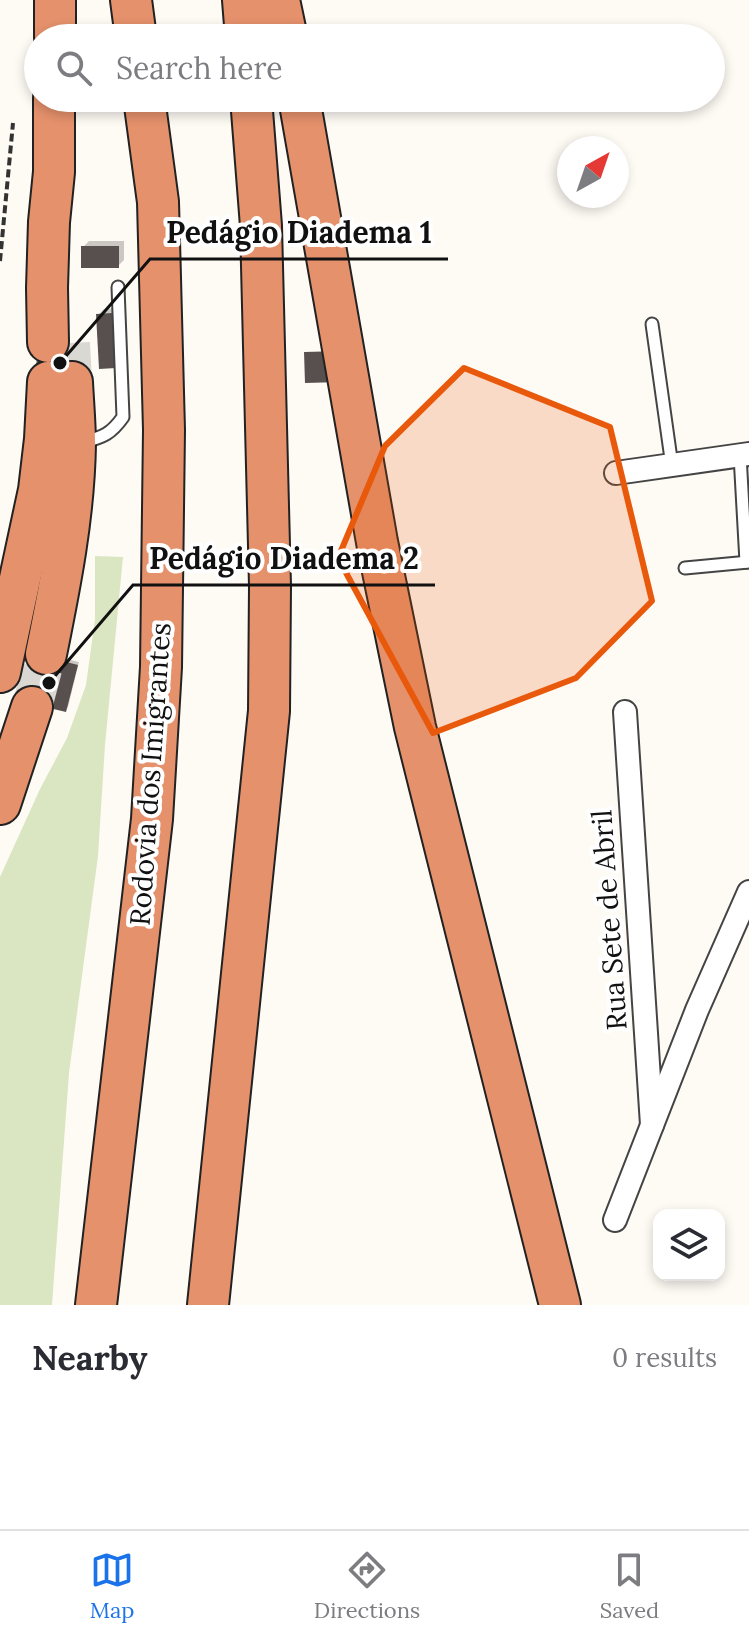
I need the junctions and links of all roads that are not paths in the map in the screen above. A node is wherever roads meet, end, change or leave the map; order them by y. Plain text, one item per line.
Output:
1 (55, 0) edge
2 (131, 0) edge
3 (243, 0) edge
4 (279, 0) edge
5 (55, 24) edge
6 (134, 24) edge
7 (245, 24) edge
8 (284, 24) edge
9 (54, 112) edge
10 (146, 112) edge
11 (252, 112) edge
12 (301, 112) edge
13 (118, 287) dead end
14 (652, 324) dead end
15 (59, 342) tunnel mouth
16 (75, 444) junction
17 (744, 454) edge
18 (672, 466) junction
19 (616, 473) dead end
20 (746, 515) edge
21 (748, 562) edge
22 (685, 568) dead end
23 (46, 654) tunnel mouth
24 (0, 672) edge
25 (32, 707) tunnel mouth
26 (625, 712) dead end
27 (0, 804) edge
28 (749, 892) edge
29 (652, 1125) junction
30 (615, 1220) dead end
31 (208, 1304) edge
32 (96, 1305) edge
33 (560, 1305) edge

1 - 5 highway
2 - 6 highway
3 - 7 highway
4 - 8 highway
9 - 15 highway
10 - 32 highway, Rodovia dos Imigrantes
11 - 31 highway
12 - 33 highway
13 - 16 lane
14 - 18 lane
16 - 23 highway
16 - 24 highway
17 - 18 street
17 - 20 lane
18 - 19 street
20 - 21 lane
21 - 22 lane
25 - 27 highway
26 - 29 street, Rua Sete de Abril
28 - 29 street
29 - 30 street

